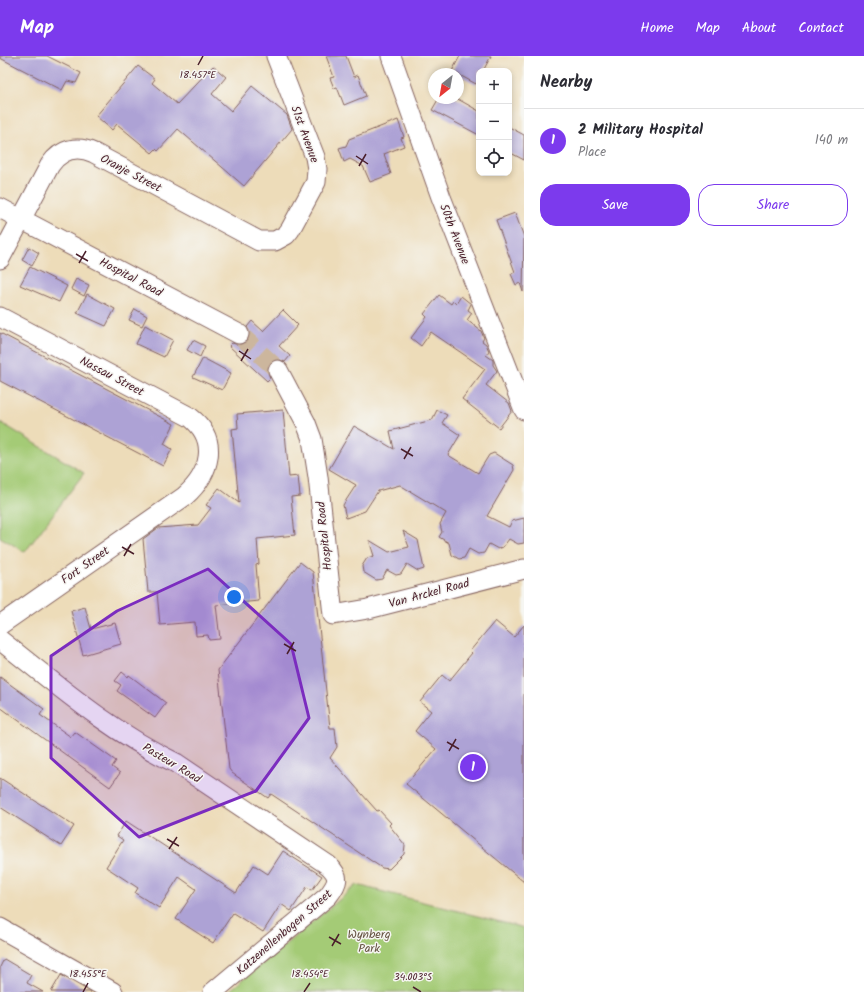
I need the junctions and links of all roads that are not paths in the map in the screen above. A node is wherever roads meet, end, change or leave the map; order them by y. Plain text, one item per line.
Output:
1 (276, 56) edge
2 (391, 56) edge
3 (0, 208) edge
4 (21, 220) junction
5 (268, 242) joint
6 (0, 259) edge
7 (0, 317) edge
8 (239, 334) tunnel mouth
9 (278, 370) tunnel mouth
10 (524, 410) edge
11 (209, 450) joint
12 (524, 569) edge
13 (333, 615) joint
14 (0, 625) edge
15 (0, 640) edge
16 (335, 886) joint
17 (0, 928) edge
18 (113, 992) edge
19 (213, 992) edge

1 - 5 street, 51st Avenue
2 - 10 street, 50th Avenue
3 - 4 street, Hospital Road
4 - 5 street, Oranje Street
4 - 6 street
4 - 8 street, Hospital Road
7 - 11 street, Nassau Street
9 - 13 street, Hospital Road
11 - 14 street, Fort Street
12 - 13 street, Van Arckel Road
15 - 16 street, Pasteur Road
16 - 19 street, Katzenellenbogen Street
17 - 18 street

